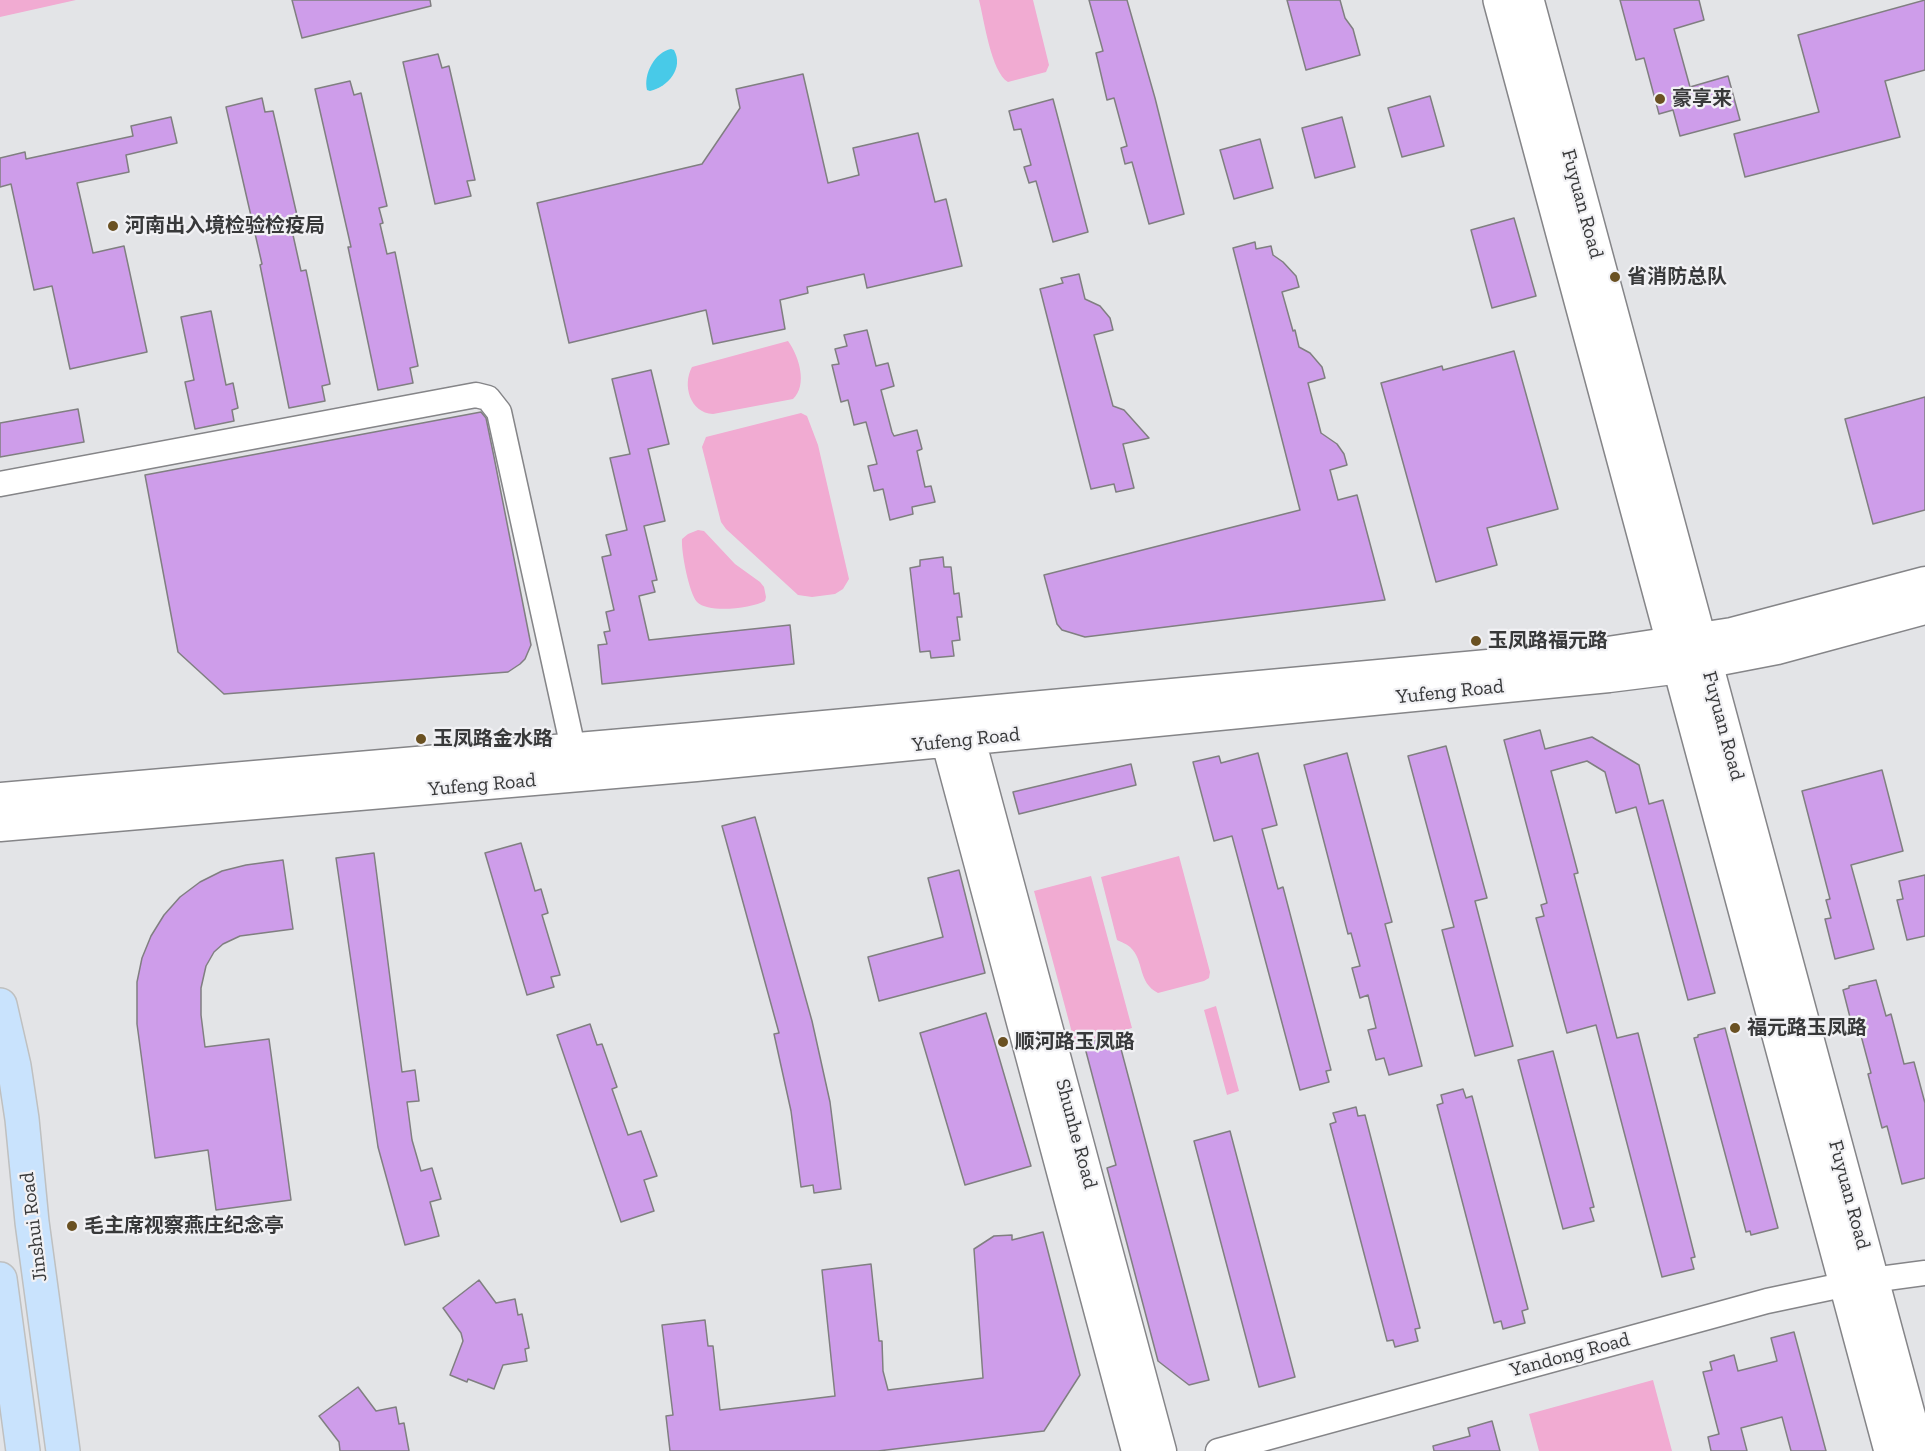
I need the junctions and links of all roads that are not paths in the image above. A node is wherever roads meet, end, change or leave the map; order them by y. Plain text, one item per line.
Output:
1 (1500, 0) edge
2 (1527, 0) edge
3 (0, 484) edge
4 (1925, 582) edge
5 (1925, 609) edge
6 (1690, 653) junction
7 (955, 727) junction
8 (573, 748) junction
9 (0, 798) edge
10 (0, 826) edge
11 (0, 1005) edge
12 (1925, 1273) edge
13 (0, 1279) edge
14 (1859, 1282) junction
15 (23, 1451) edge
16 (63, 1451) edge
17 (1137, 1451) edge
18 (1161, 1451) edge
19 (1218, 1451) edge
20 (1891, 1451) edge
21 (1918, 1451) edge

1 - 6 main road, Fuyuan Road
2 - 6 main road, Fuyuan Road
3 - 8 street
4 - 6 street, Yufeng Road
5 - 6 street, Yufeng Road
6 - 7 street, Yufeng Road
6 - 14 main road, Fuyuan Road
7 - 8 street, Yufeng Road
7 - 10 street, Yufeng Road
7 - 17 street, Shunhe Road
7 - 18 street, Shunhe Road
8 - 9 street, Yufeng Road
11 - 16 main road, Jinshui Road
12 - 14 street, Yandong Road
13 - 15 main road, Jinshui Road
14 - 19 street, Yandong Road
14 - 20 main road, Fuyuan Road
14 - 21 main road, Fuyuan Road

